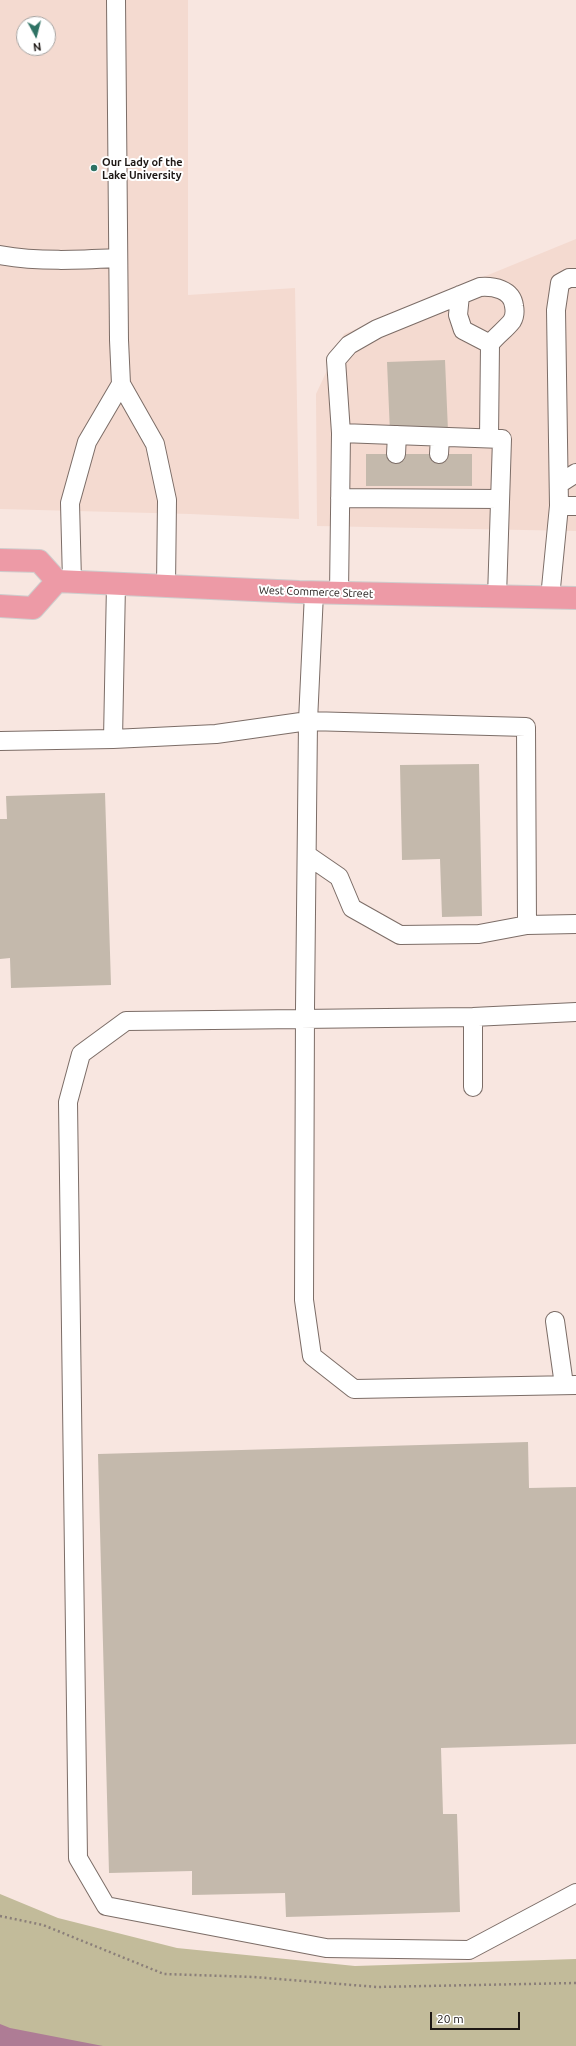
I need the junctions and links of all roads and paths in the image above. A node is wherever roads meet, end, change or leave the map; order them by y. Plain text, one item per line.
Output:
1 (116, 0) edge
2 (0, 255) edge
3 (118, 258) junction
4 (576, 278) edge
5 (460, 295) junction
6 (490, 344) junction
7 (121, 384) junction
8 (340, 433) junction
9 (397, 435) junction
10 (489, 438) junction
11 (396, 454) dead end
12 (576, 473) edge
13 (559, 484) junction
14 (340, 498) junction
15 (500, 499) junction
16 (568, 506) edge
17 (0, 560) edge
18 (65, 581) junction
19 (116, 584) junction
20 (166, 586) junction
21 (314, 593) junction
22 (339, 593) junction
23 (497, 597) junction
24 (550, 598) junction
25 (576, 598) edge
26 (0, 606) edge
27 (308, 721) junction
28 (113, 739) junction
29 (0, 741) edge
30 (307, 855) junction
31 (576, 924) edge
32 (527, 925) junction
33 (576, 1012) edge
34 (472, 1017) junction
35 (305, 1019) junction
36 (473, 1087) dead end
37 (554, 1321) dead end
38 (570, 1385) edge
39 (576, 1893) edge
40 (0, 1916) edge
41 (576, 1983) edge

1 - 3 lane
2 - 3 lane
3 - 7 lane
4 - 13 lane
5 - 6 lane
5 - 6 lane
5 - 8 lane
6 - 10 lane
7 - 18 lane
7 - 20 lane
8 - 9 lane
8 - 14 lane
9 - 10 lane
9 - 11 lane
10 - 15 lane
12 - 13 lane
13 - 16 lane
14 - 15 lane
14 - 22 lane
15 - 23 lane
16 - 24 lane
17 - 18 main road
18 - 19 main road, West Commerce Street
18 - 26 main road
19 - 20 main road, West Commerce Street
19 - 28 lane
20 - 21 main road, West Commerce Street
21 - 22 main road, West Commerce Street
21 - 27 lane
22 - 23 main road, West Commerce Street
23 - 24 main road, West Commerce Street
24 - 25 main road, West Commerce Street
27 - 28 lane
27 - 30 lane
27 - 32 lane
28 - 29 lane
30 - 32 lane
30 - 35 lane
31 - 32 lane
33 - 34 lane
34 - 35 lane
34 - 36 lane
35 - 38 lane
35 - 39 lane
37 - 38 lane
40 - 41 path

